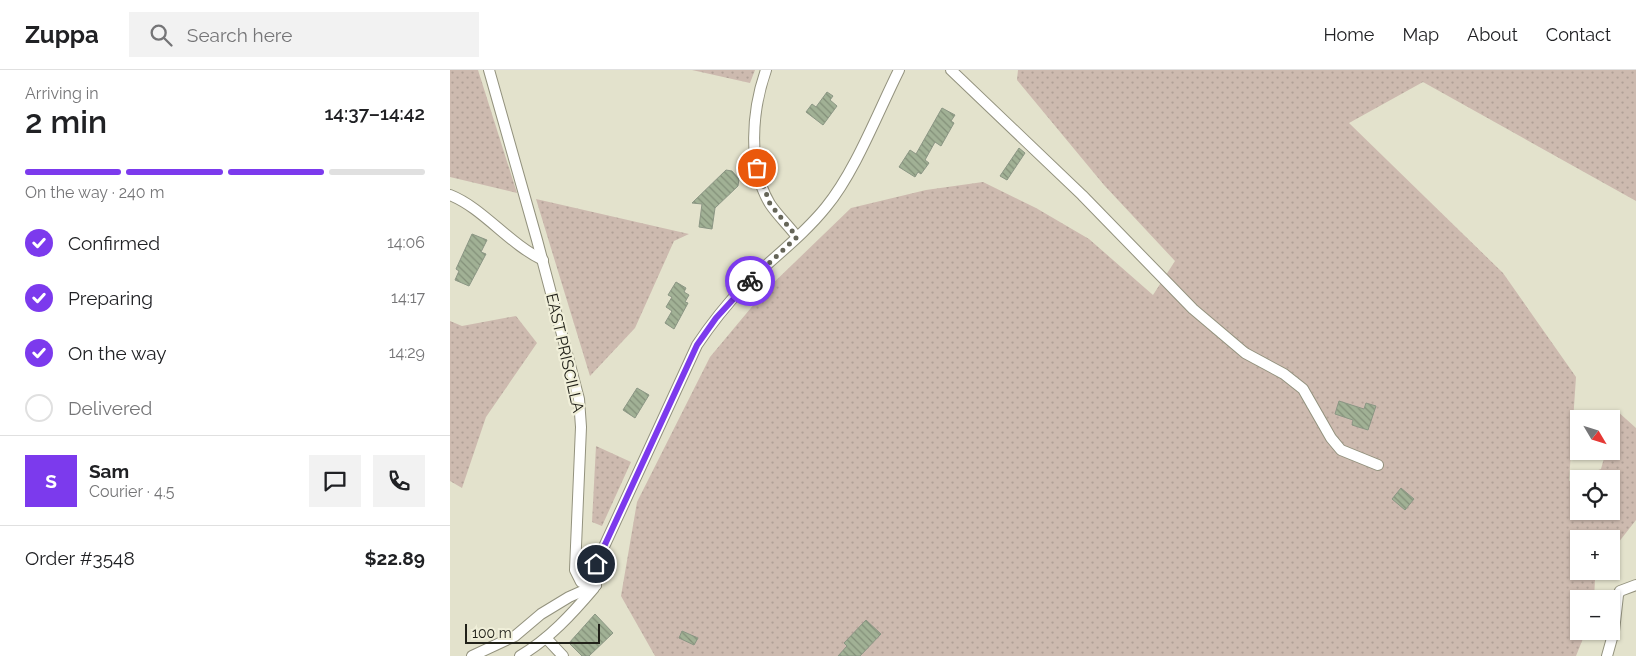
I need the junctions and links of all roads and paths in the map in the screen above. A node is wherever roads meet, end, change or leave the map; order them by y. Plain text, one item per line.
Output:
1 (489, 70) edge
2 (766, 70) edge
3 (899, 70) edge
4 (951, 70) edge
5 (450, 195) edge
6 (797, 237) junction
7 (543, 260) junction
8 (1378, 465) dead end
9 (596, 585) junction
10 (1636, 585) edge
11 (546, 638) junction
12 (472, 656) edge
13 (520, 656) edge
14 (562, 656) edge
15 (1607, 656) edge

1 - 7 street, EAST PRISCILLA
2 - 6 street
3 - 6 street
4 - 8 street
5 - 7 street
6 - 9 street
7 - 9 street, EAST PRISCILLA
9 - 11 street
9 - 12 street
10 - 15 street
11 - 13 street
11 - 14 street

